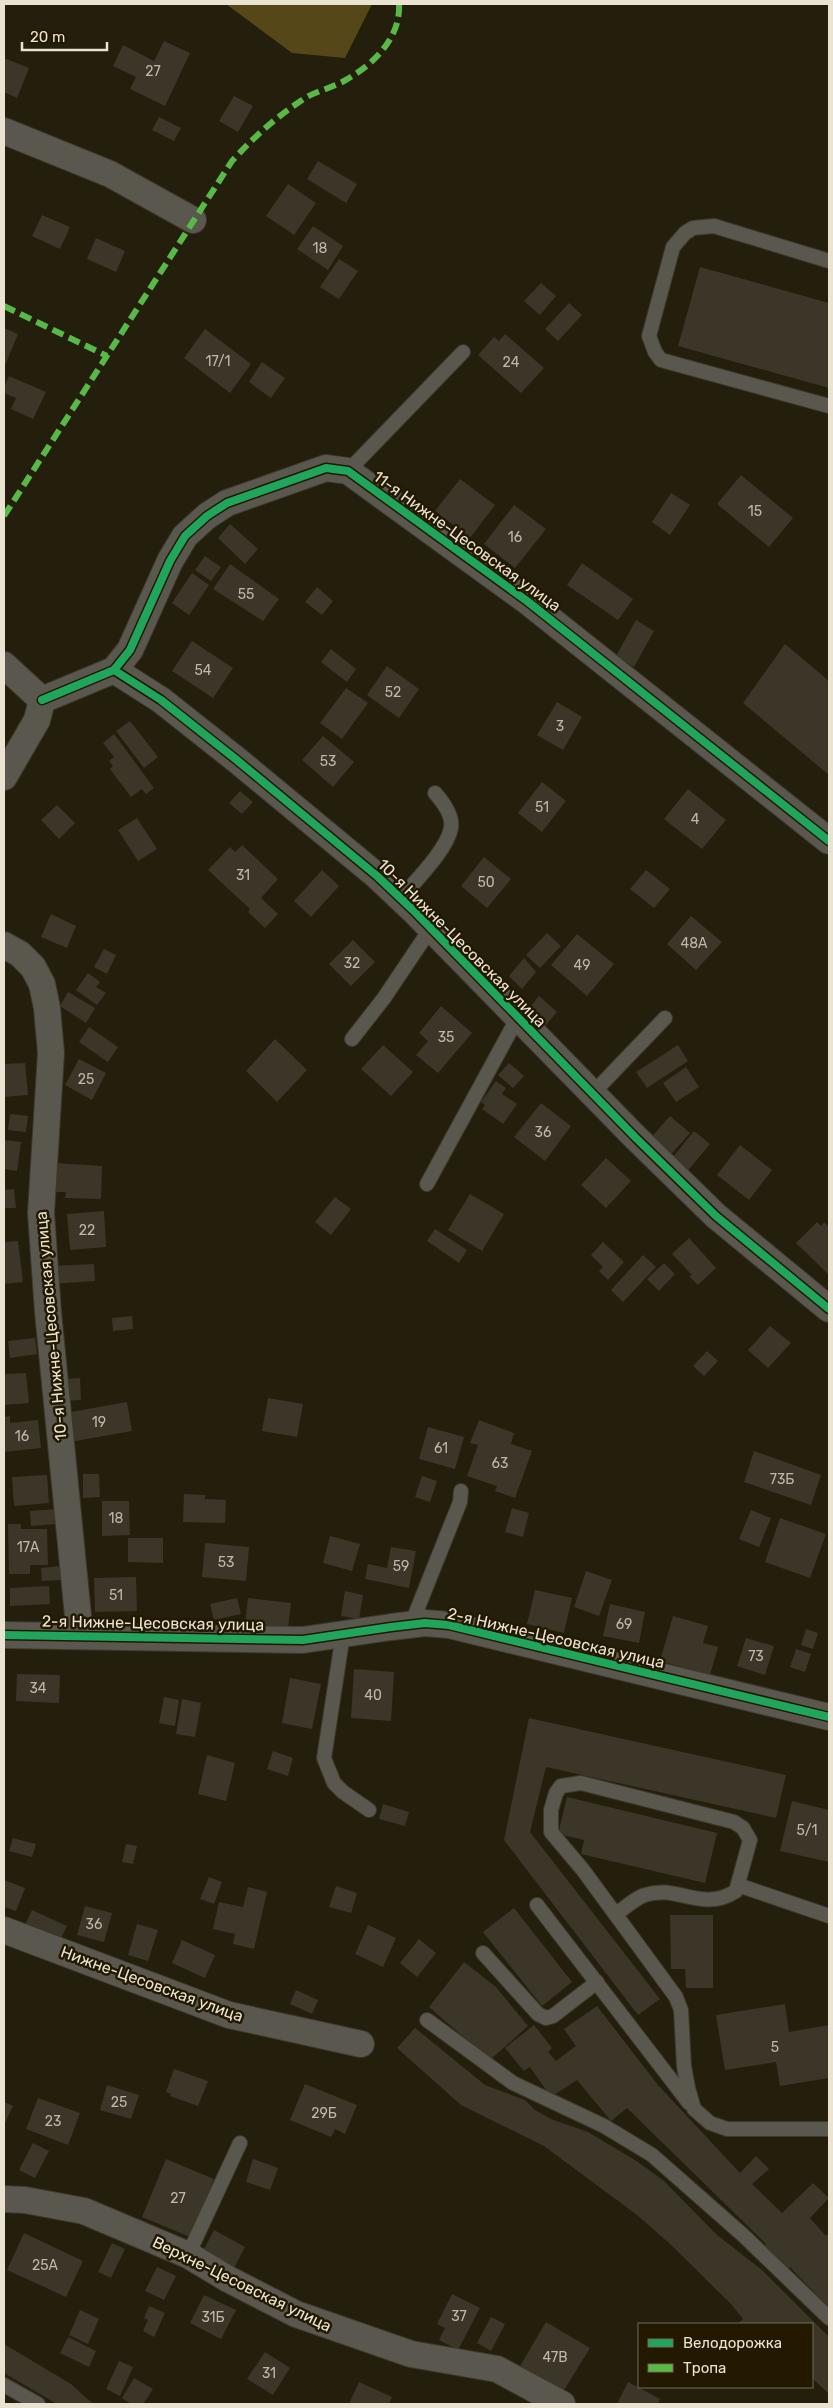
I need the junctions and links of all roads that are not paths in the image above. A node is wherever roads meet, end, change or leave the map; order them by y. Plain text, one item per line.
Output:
1 (4, 131) edge
2 (193, 220) dead end
3 (829, 261) edge
4 (463, 352) dead end
5 (829, 406) edge
6 (348, 471) junction
7 (4, 665) edge
8 (114, 670) junction
9 (42, 700) junction
10 (4, 777) edge
11 (435, 793) dead end
12 (829, 842) edge
13 (401, 898) junction
14 (431, 928) junction
15 (4, 944) edge
16 (518, 1017) junction
17 (665, 1018) dead end
18 (352, 1039) dead end
19 (593, 1093) junction
20 (427, 1184) dead end
21 (829, 1309) edge
22 (461, 1491) dead end
23 (411, 1625) junction
24 (342, 1634) junction
25 (4, 1635) edge
26 (80, 1636) junction
27 (829, 1717) edge
28 (369, 1810) dead end
29 (738, 1884) junction
30 (537, 1905) dead end
31 (616, 1914) junction
32 (829, 1916) edge
33 (4, 1930) edge
34 (483, 1954) dead end
35 (596, 1982) junction
36 (427, 2020) dead end
37 (361, 2044) dead end
38 (694, 2110) junction
39 (829, 2128) edge
40 (240, 2143) dead end
41 (4, 2199) edge
42 (188, 2255) junction
43 (829, 2318) edge
44 (4, 2385) edge
45 (38, 2404) edge
46 (562, 2404) edge

1 - 2 street
3 - 5 lane
4 - 6 lane
6 - 8 street, 11-я Нижне-Цесовская улица
6 - 12 street, 11-я Нижне-Цесовская улица
7 - 9 street
8 - 9 street
8 - 13 street, 10-я Нижне-Цесовская улица
9 - 10 street
11 - 13 lane
13 - 14 street, 10-я Нижне-Цесовская улица
14 - 16 street, 10-я Нижне-Цесовская улица
14 - 18 lane
15 - 26 street, 10-я Нижне-Цесовская улица
16 - 19 street, 10-я Нижне-Цесовская улица
16 - 20 lane
17 - 19 lane
19 - 21 street, 10-я Нижне-Цесовская улица
22 - 23 lane
23 - 24 street, 2-я Нижне-Цесовская улица
23 - 27 street, 2-я Нижне-Цесовская улица
24 - 26 street, 2-я Нижне-Цесовская улица
24 - 28 lane
25 - 26 street, 2-я Нижне-Цесовская улица
29 - 31 lane
29 - 31 lane
29 - 32 lane
30 - 35 lane
31 - 38 lane
33 - 37 street, Нижне-Цесовская улица
34 - 35 lane
35 - 38 lane
36 - 43 lane
38 - 39 lane
40 - 42 lane
41 - 42 street, Верхне-Цесовская улица
42 - 46 street, Верхне-Цесовская улица
44 - 45 lane

